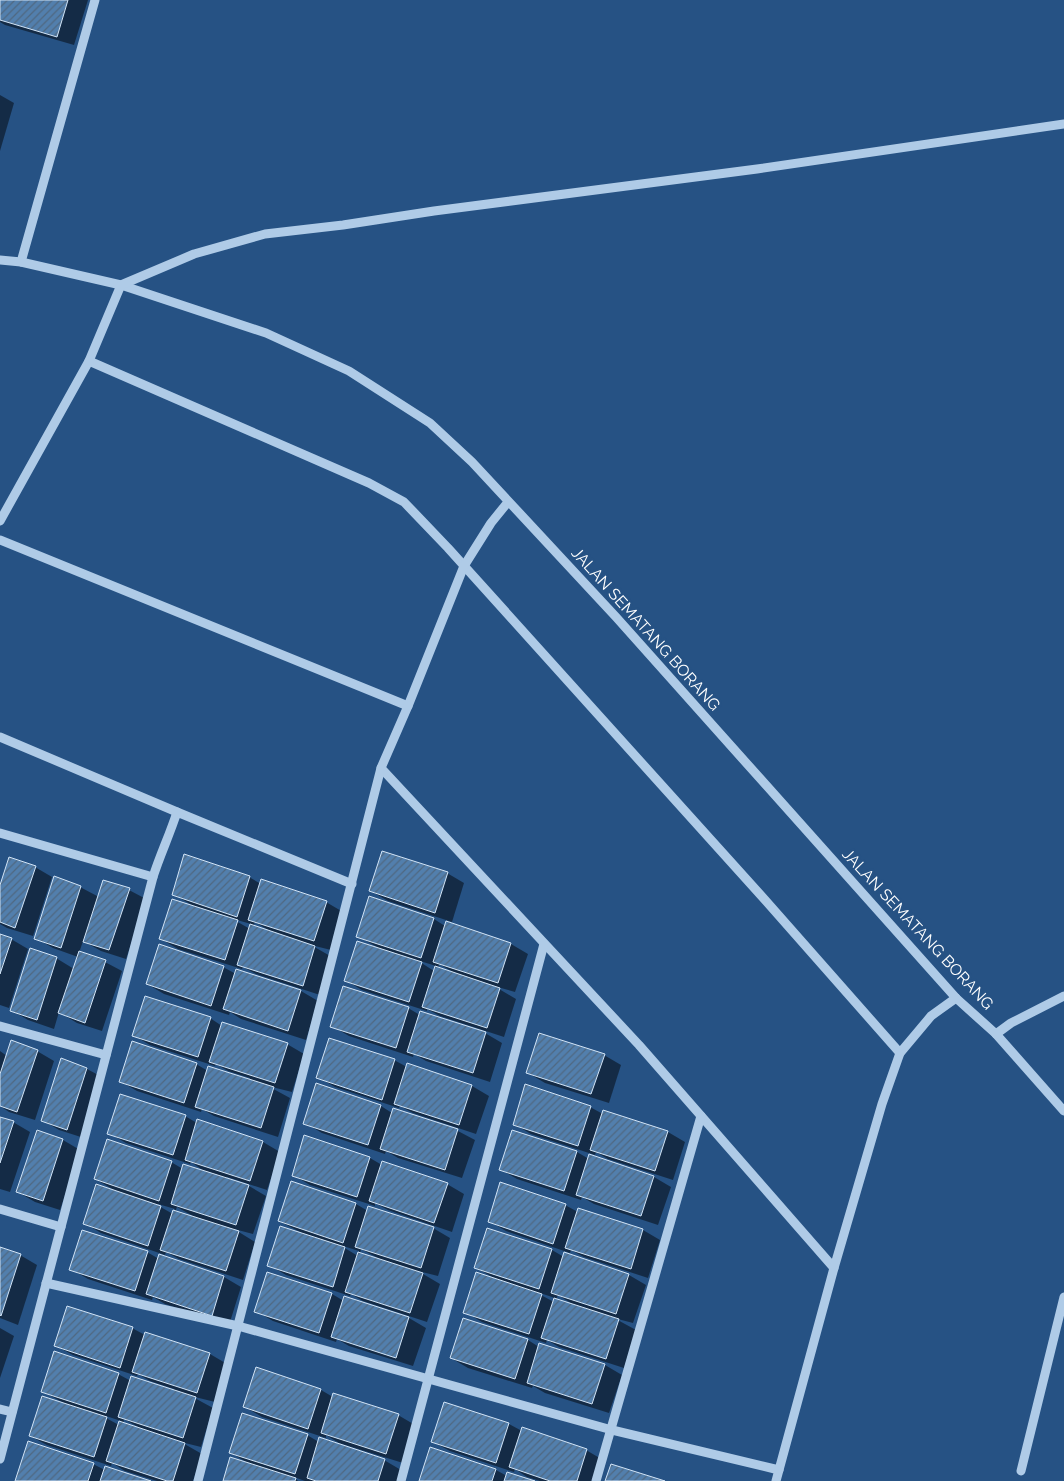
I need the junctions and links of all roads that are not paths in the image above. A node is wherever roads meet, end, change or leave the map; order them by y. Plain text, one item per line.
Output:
1 (95, 0) edge
2 (1064, 124) edge
3 (0, 260) edge
4 (21, 262) junction
5 (121, 285) junction
6 (89, 361) junction
7 (508, 502) junction
8 (0, 521) edge
9 (0, 540) edge
10 (464, 566) junction
11 (408, 706) junction
12 (0, 737) edge
13 (381, 768) junction
14 (177, 812) junction
15 (0, 833) edge
16 (153, 877) junction
17 (352, 884) junction
18 (544, 944) junction
19 (956, 998) junction
20 (1062, 998) edge
21 (0, 1026) edge
22 (996, 1034) junction
23 (900, 1053) junction
24 (106, 1055) junction
25 (1064, 1111) edge
26 (701, 1116) junction
27 (0, 1209) edge
28 (61, 1227) junction
29 (834, 1268) junction
30 (46, 1283) junction
31 (1064, 1297) edge
32 (238, 1326) junction
33 (428, 1380) junction
34 (0, 1408) edge
35 (12, 1412) junction
36 (612, 1430) junction
37 (0, 1459) edge
38 (778, 1470) junction
39 (1021, 1470) dead end
40 (198, 1481) edge
41 (402, 1481) edge
42 (596, 1481) edge
43 (776, 1481) edge

1 - 4 street
2 - 5 street
3 - 4 street, JALAN SEMATANG BORANG
4 - 5 street, JALAN SEMATANG BORANG
5 - 6 street
5 - 7 street, JALAN SEMATANG BORANG
6 - 8 street
6 - 10 street
7 - 10 street
7 - 19 street, JALAN SEMATANG BORANG
9 - 11 street
10 - 11 street
10 - 23 street
11 - 13 street
12 - 14 street
13 - 17 street
13 - 18 street
14 - 16 street
14 - 17 street
15 - 16 street
16 - 24 street
17 - 32 street
18 - 26 street
18 - 33 street
19 - 22 street, JALAN SEMATANG BORANG
19 - 23 street
20 - 22 street
21 - 24 street
22 - 25 street, JALAN SEMATANG BORANG
23 - 29 street
24 - 28 street
26 - 29 street
26 - 36 street
27 - 28 street
28 - 30 street
29 - 38 street
30 - 32 street
30 - 35 street
31 - 39 street
32 - 33 street
32 - 40 street
33 - 36 street
33 - 41 street
34 - 35 street
35 - 37 street
36 - 38 street
36 - 42 street
38 - 43 street

